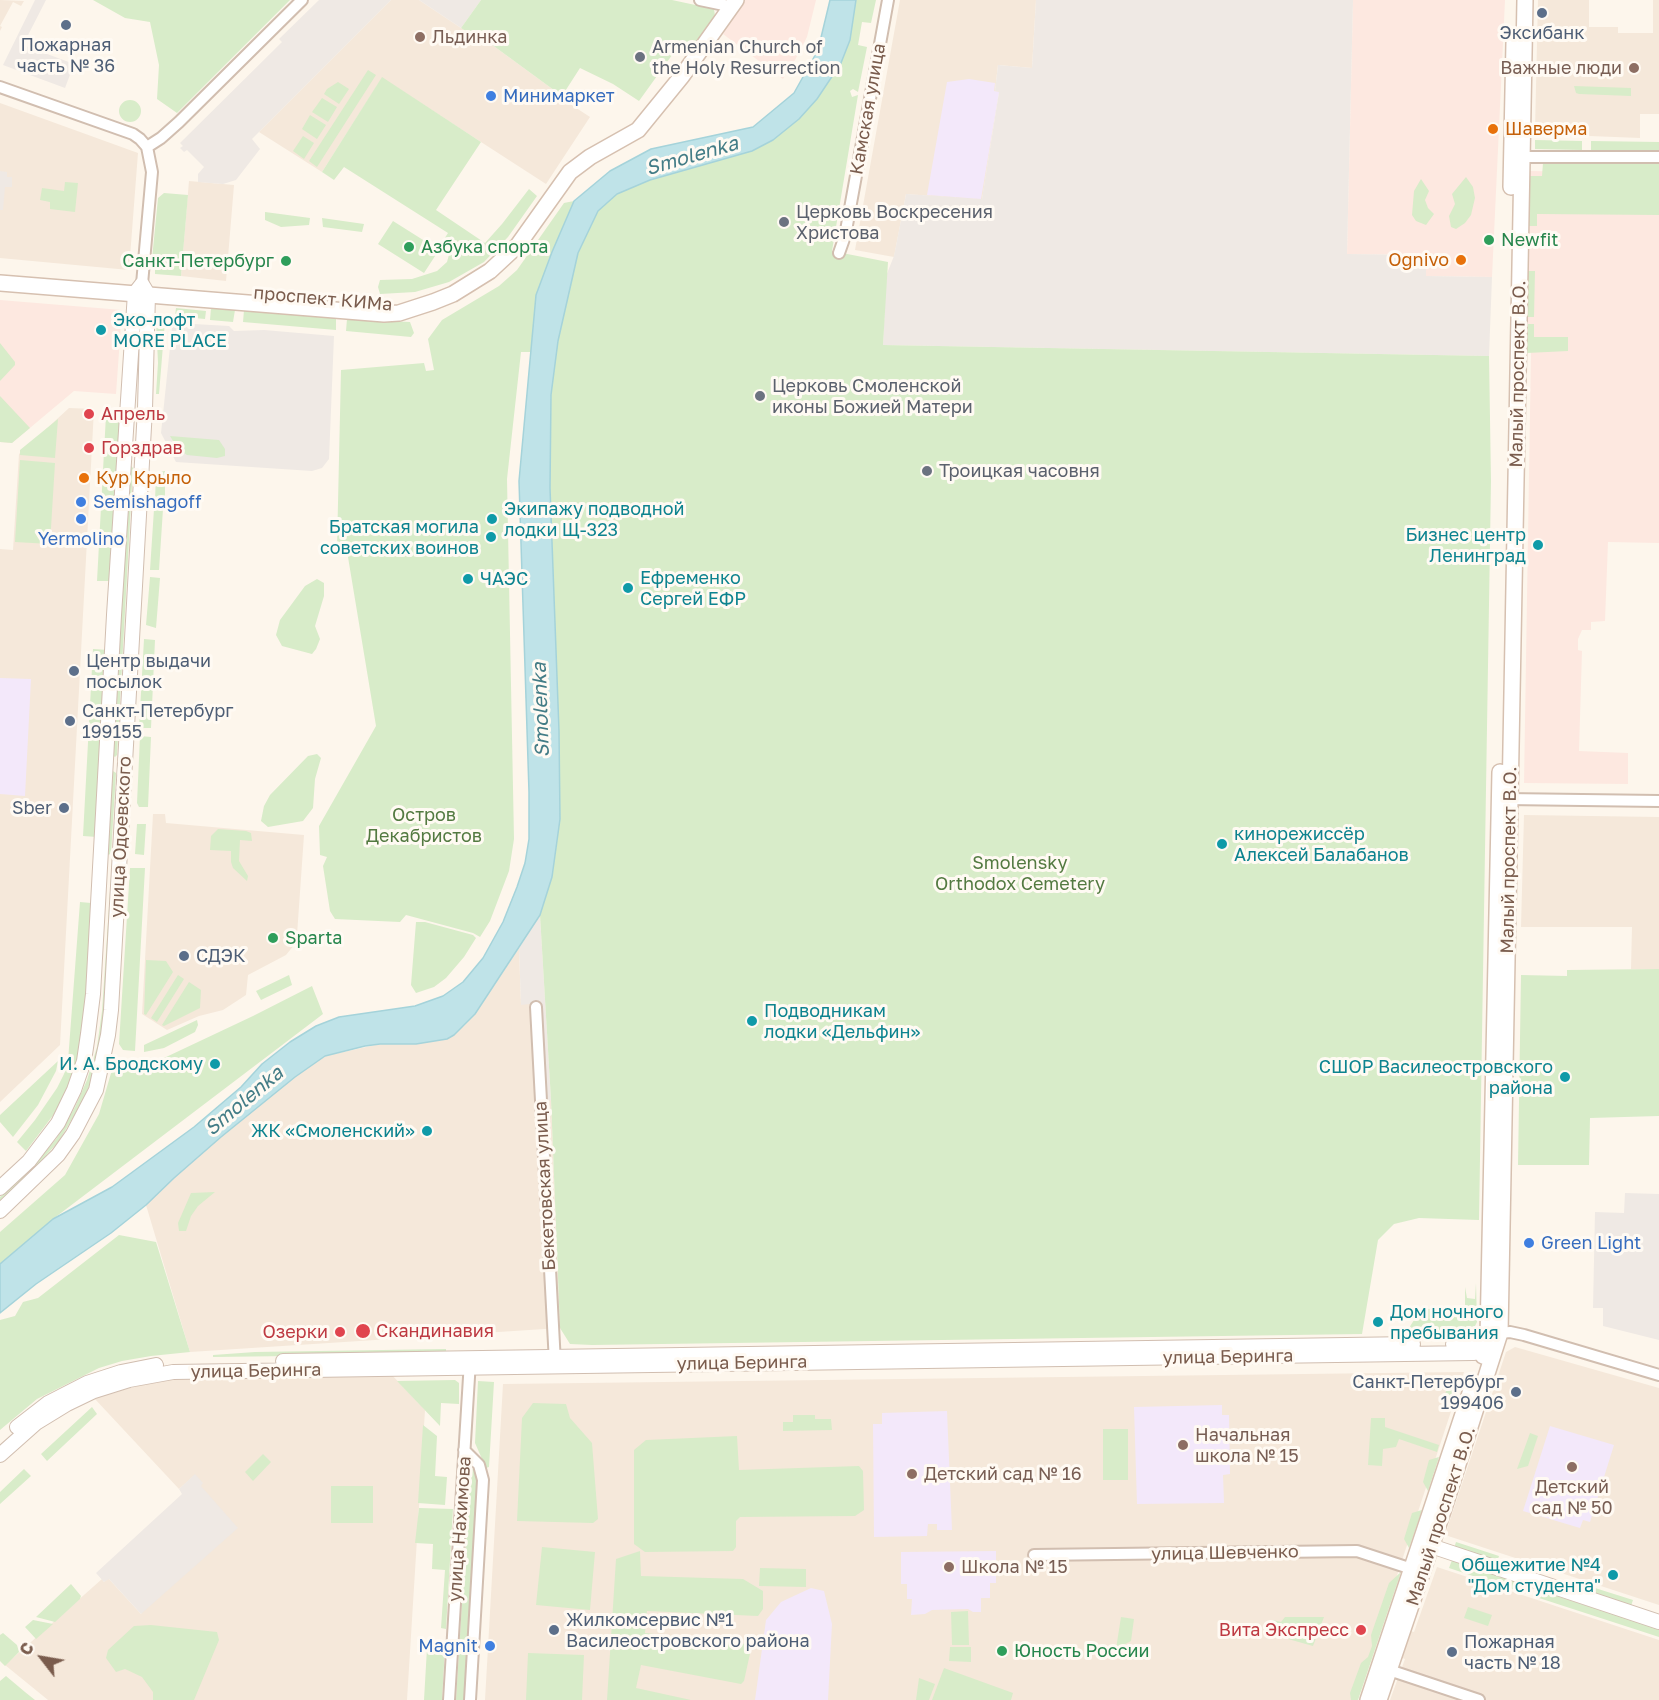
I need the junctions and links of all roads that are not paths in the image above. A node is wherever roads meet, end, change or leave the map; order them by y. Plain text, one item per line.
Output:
1 (302, 0) edge
2 (699, 0) edge
3 (888, 0) edge
4 (1515, 0) edge
5 (1525, 0) edge
6 (733, 5) edge
7 (0, 87) edge
8 (147, 147) junction
9 (1517, 157) junction
10 (1659, 157) edge
11 (839, 253) dead end
12 (0, 274) edge
13 (0, 283) edge
14 (142, 291) junction
15 (124, 459) junction
16 (142, 461) junction
17 (105, 764) junction
18 (125, 765) junction
19 (1505, 799) junction
20 (1659, 801) edge
21 (536, 1007) dead end
22 (0, 1188) edge
23 (0, 1211) edge
24 (1491, 1340) junction
25 (554, 1361) junction
26 (470, 1363) junction
27 (1659, 1375) edge
28 (0, 1442) edge
29 (464, 1450) junction
30 (0, 1455) edge
31 (1426, 1545) junction
32 (1034, 1555) dead end
33 (1412, 1569) junction
34 (1659, 1622) edge
35 (1385, 1669) junction
36 (449, 1700) edge
37 (470, 1700) edge
38 (1368, 1700) edge
39 (1378, 1700) edge
40 (1479, 1700) edge

1 - 8 street
2 - 6 street
3 - 11 street, Камская улица
4 - 9 main road, Малый проспект В.О.
5 - 9 main road, Малый проспект В.О.
6 - 14 main road, проспект КИМа
7 - 8 street
8 - 14 street, улица Одоевского
9 - 10 street
9 - 19 main road, Малый проспект В.О.
12 - 14 main road, проспект КИМа
13 - 14 main road, проспект КИМа
14 - 15 street, улица Одоевского
14 - 16 street, улица Одоевского
15 - 16 street
15 - 17 street, улица Одоевского
16 - 18 street, улица Одоевского
17 - 18 street
17 - 22 street, улица Одоевского
18 - 23 street, улица Одоевского
19 - 20 street
19 - 24 main road, Малый проспект В.О.
21 - 25 street, Бекетовская улица
24 - 25 street, улица Беринга
24 - 27 street, улица Беринга
24 - 31 main road, Малый проспект В.О.
24 - 31 main road, Малый проспект В.О.
25 - 26 street, улица Беринга
26 - 28 street, улица Беринга
26 - 29 street, улица Нахимова
26 - 30 street, улица Беринга
29 - 36 street, улица Нахимова
29 - 37 street
31 - 33 main road, Малый проспект В.О.
31 - 34 street
31 - 35 main road, Малый проспект В.О.
32 - 33 street, улица Шевченко
33 - 35 main road, Малый проспект В.О.
35 - 38 main road, Малый проспект В.О.
35 - 39 main road, Малый проспект В.О.
35 - 40 street

